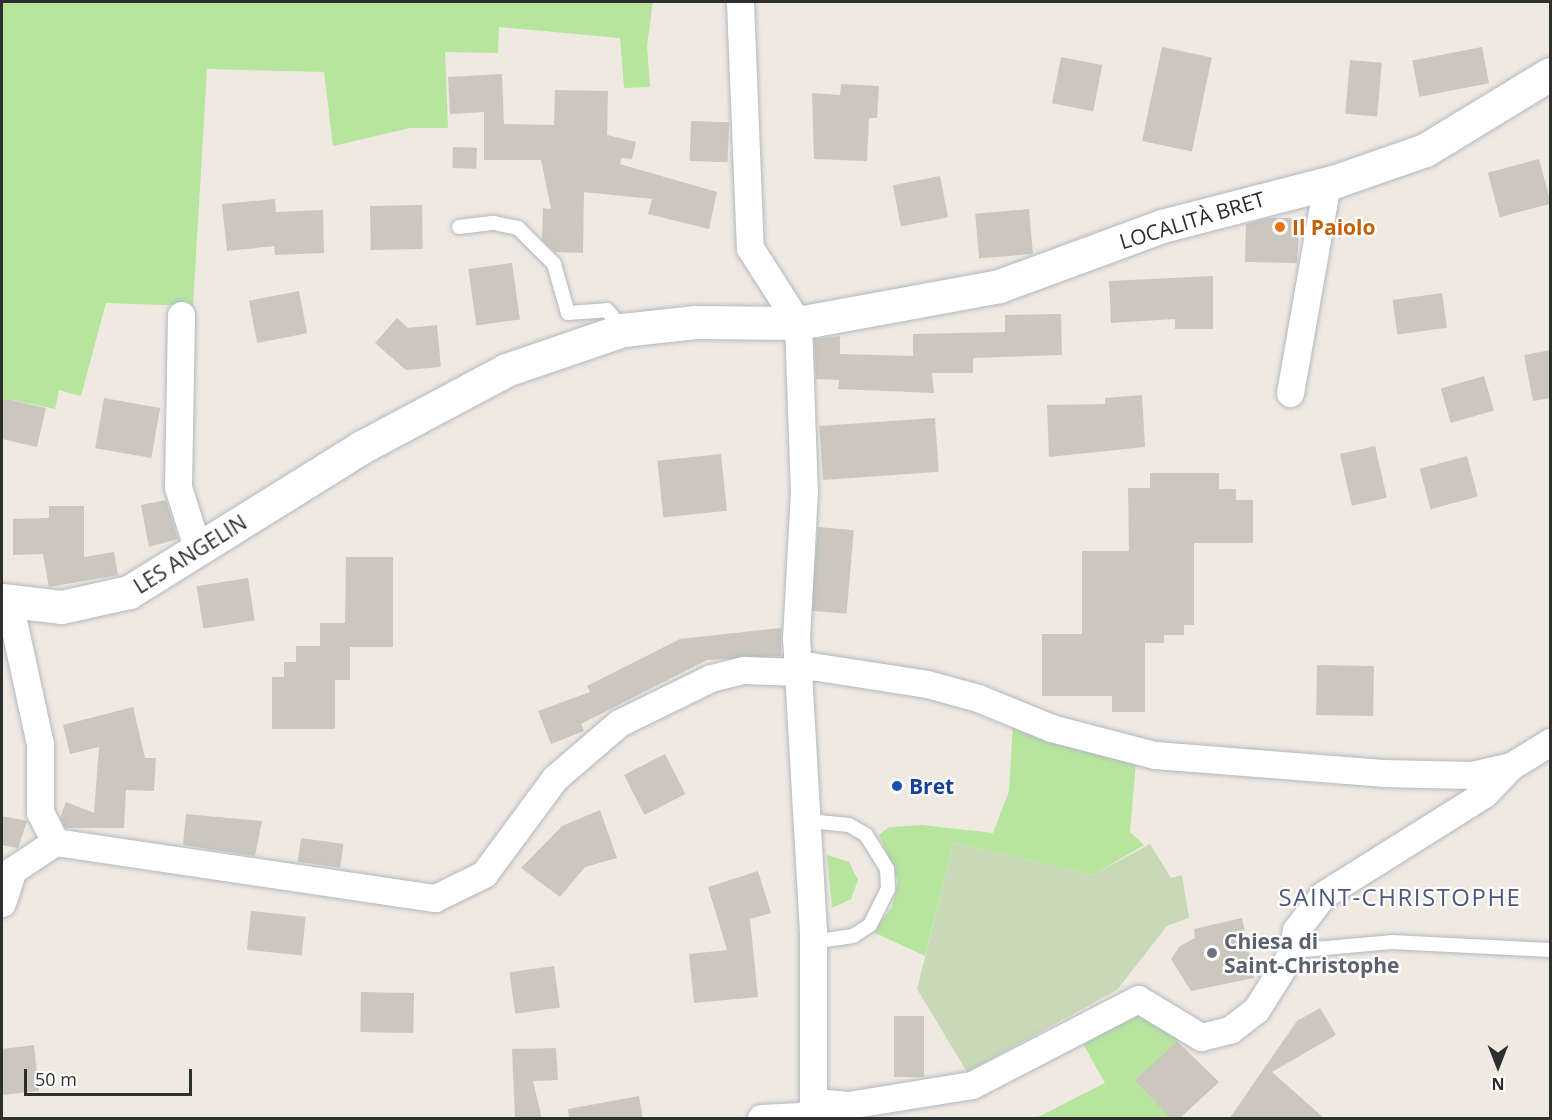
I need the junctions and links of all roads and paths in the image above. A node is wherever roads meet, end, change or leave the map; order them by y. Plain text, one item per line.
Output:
1 (740, 2) edge
2 (1551, 74) edge
3 (1327, 183) junction
4 (459, 227) dead end
5 (181, 315) dead end
6 (807, 322) junction
7 (622, 330) junction
8 (1290, 393) dead end
9 (198, 550) junction
10 (4, 603) edge
11 (799, 672) junction
12 (1551, 742) edge
13 (1511, 766) junction
14 (808, 821) junction
15 (55, 842) junction
16 (2, 903) edge
17 (813, 942) junction
18 (1551, 950) edge
19 (1293, 951) junction
20 (813, 1114) edge
21 (761, 1119) edge

1 - 6 street
2 - 3 street, LOCALITÀ BRET
3 - 6 street, LOCALITÀ BRET
3 - 8 street
4 - 7 lane
5 - 9 street
6 - 7 street, LOCALITÀ BRET
6 - 11 street
7 - 9 street, LES ANGELIN
9 - 10 street, LES ANGELIN
10 - 15 street
11 - 13 street
11 - 14 street
11 - 15 street
12 - 13 street
13 - 19 street
14 - 17 street
14 - 17 lane
15 - 16 street
17 - 20 street
18 - 19 lane
19 - 20 street
20 - 21 street

